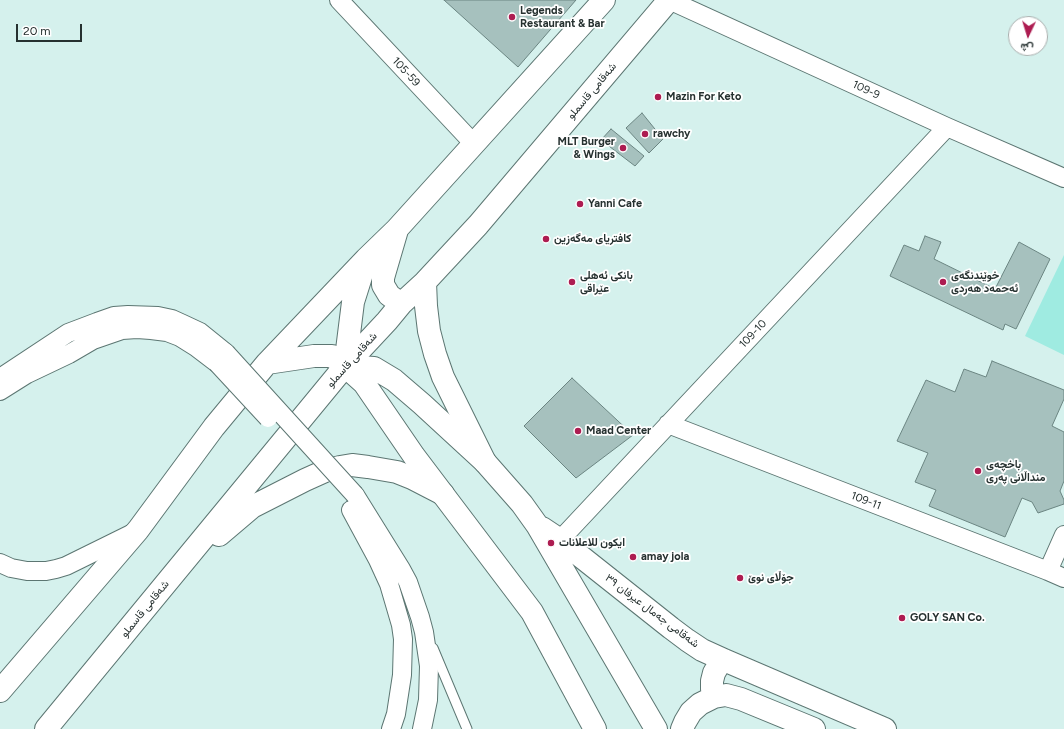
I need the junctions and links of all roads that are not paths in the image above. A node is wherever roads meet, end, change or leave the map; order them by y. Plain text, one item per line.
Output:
1 (339, 0) edge
2 (604, 0) edge
3 (669, 0) edge
4 (947, 127) junction
5 (474, 144) junction
6 (1064, 178) edge
7 (397, 229) junction
8 (366, 259) junction
9 (425, 282) junction
10 (401, 304) junction
11 (221, 358) junction
12 (268, 363) junction
13 (345, 366) junction
14 (0, 378) edge
15 (0, 391) edge
16 (668, 424) junction
17 (485, 462) junction
18 (443, 494) junction
19 (351, 499) junction
20 (537, 525) junction
21 (138, 530) junction
22 (1064, 535) edge
23 (560, 540) junction
24 (0, 563) edge
25 (179, 567) junction
26 (1056, 574) edge
27 (420, 617) junction
28 (724, 660) junction
29 (0, 691) edge
30 (714, 697) junction
31 (46, 729) edge
32 (391, 729) edge
33 (422, 729) edge
34 (466, 729) edge
35 (595, 729) edge
36 (656, 729) edge
37 (682, 729) edge
38 (814, 729) edge
39 (885, 729) edge

1 - 5 street, 105-59
2 - 5 main road
3 - 4 street, 109-9
3 - 9 main road, شەقامی قاسملو
4 - 6 street, 109-9
4 - 16 street, 109-10
5 - 7 main road
7 - 8 main road
7 - 10 main road
8 - 12 main road
8 - 13 main road
9 - 10 main road, شەقامی قاسملو
9 - 17 main road
10 - 13 main road, شەقامی قاسملو
11 - 14 street
11 - 15 street
11 - 19 street, bridge
12 - 13 main road
12 - 21 main road
13 - 17 main road
13 - 18 main road
13 - 25 main road, شەقامی قاسملو
16 - 23 street, 109-10
16 - 26 street, 109-11
17 - 20 main road
18 - 25 main road
18 - 35 main road
19 - 27 street
19 - 32 street
20 - 23 main road, شەقامی جەمال عیرفان ٣٩
20 - 36 main road
21 - 24 street
21 - 29 main road
22 - 26 street
23 - 28 main road, شەقامی جەمال عیرفان ٣٩
25 - 31 main road, شەقامی قاسملو
27 - 33 street
27 - 34 lane
28 - 30 main road
28 - 39 main road, شەقامی جەمال عیرفان ٣٩
30 - 37 main road
30 - 38 main road

